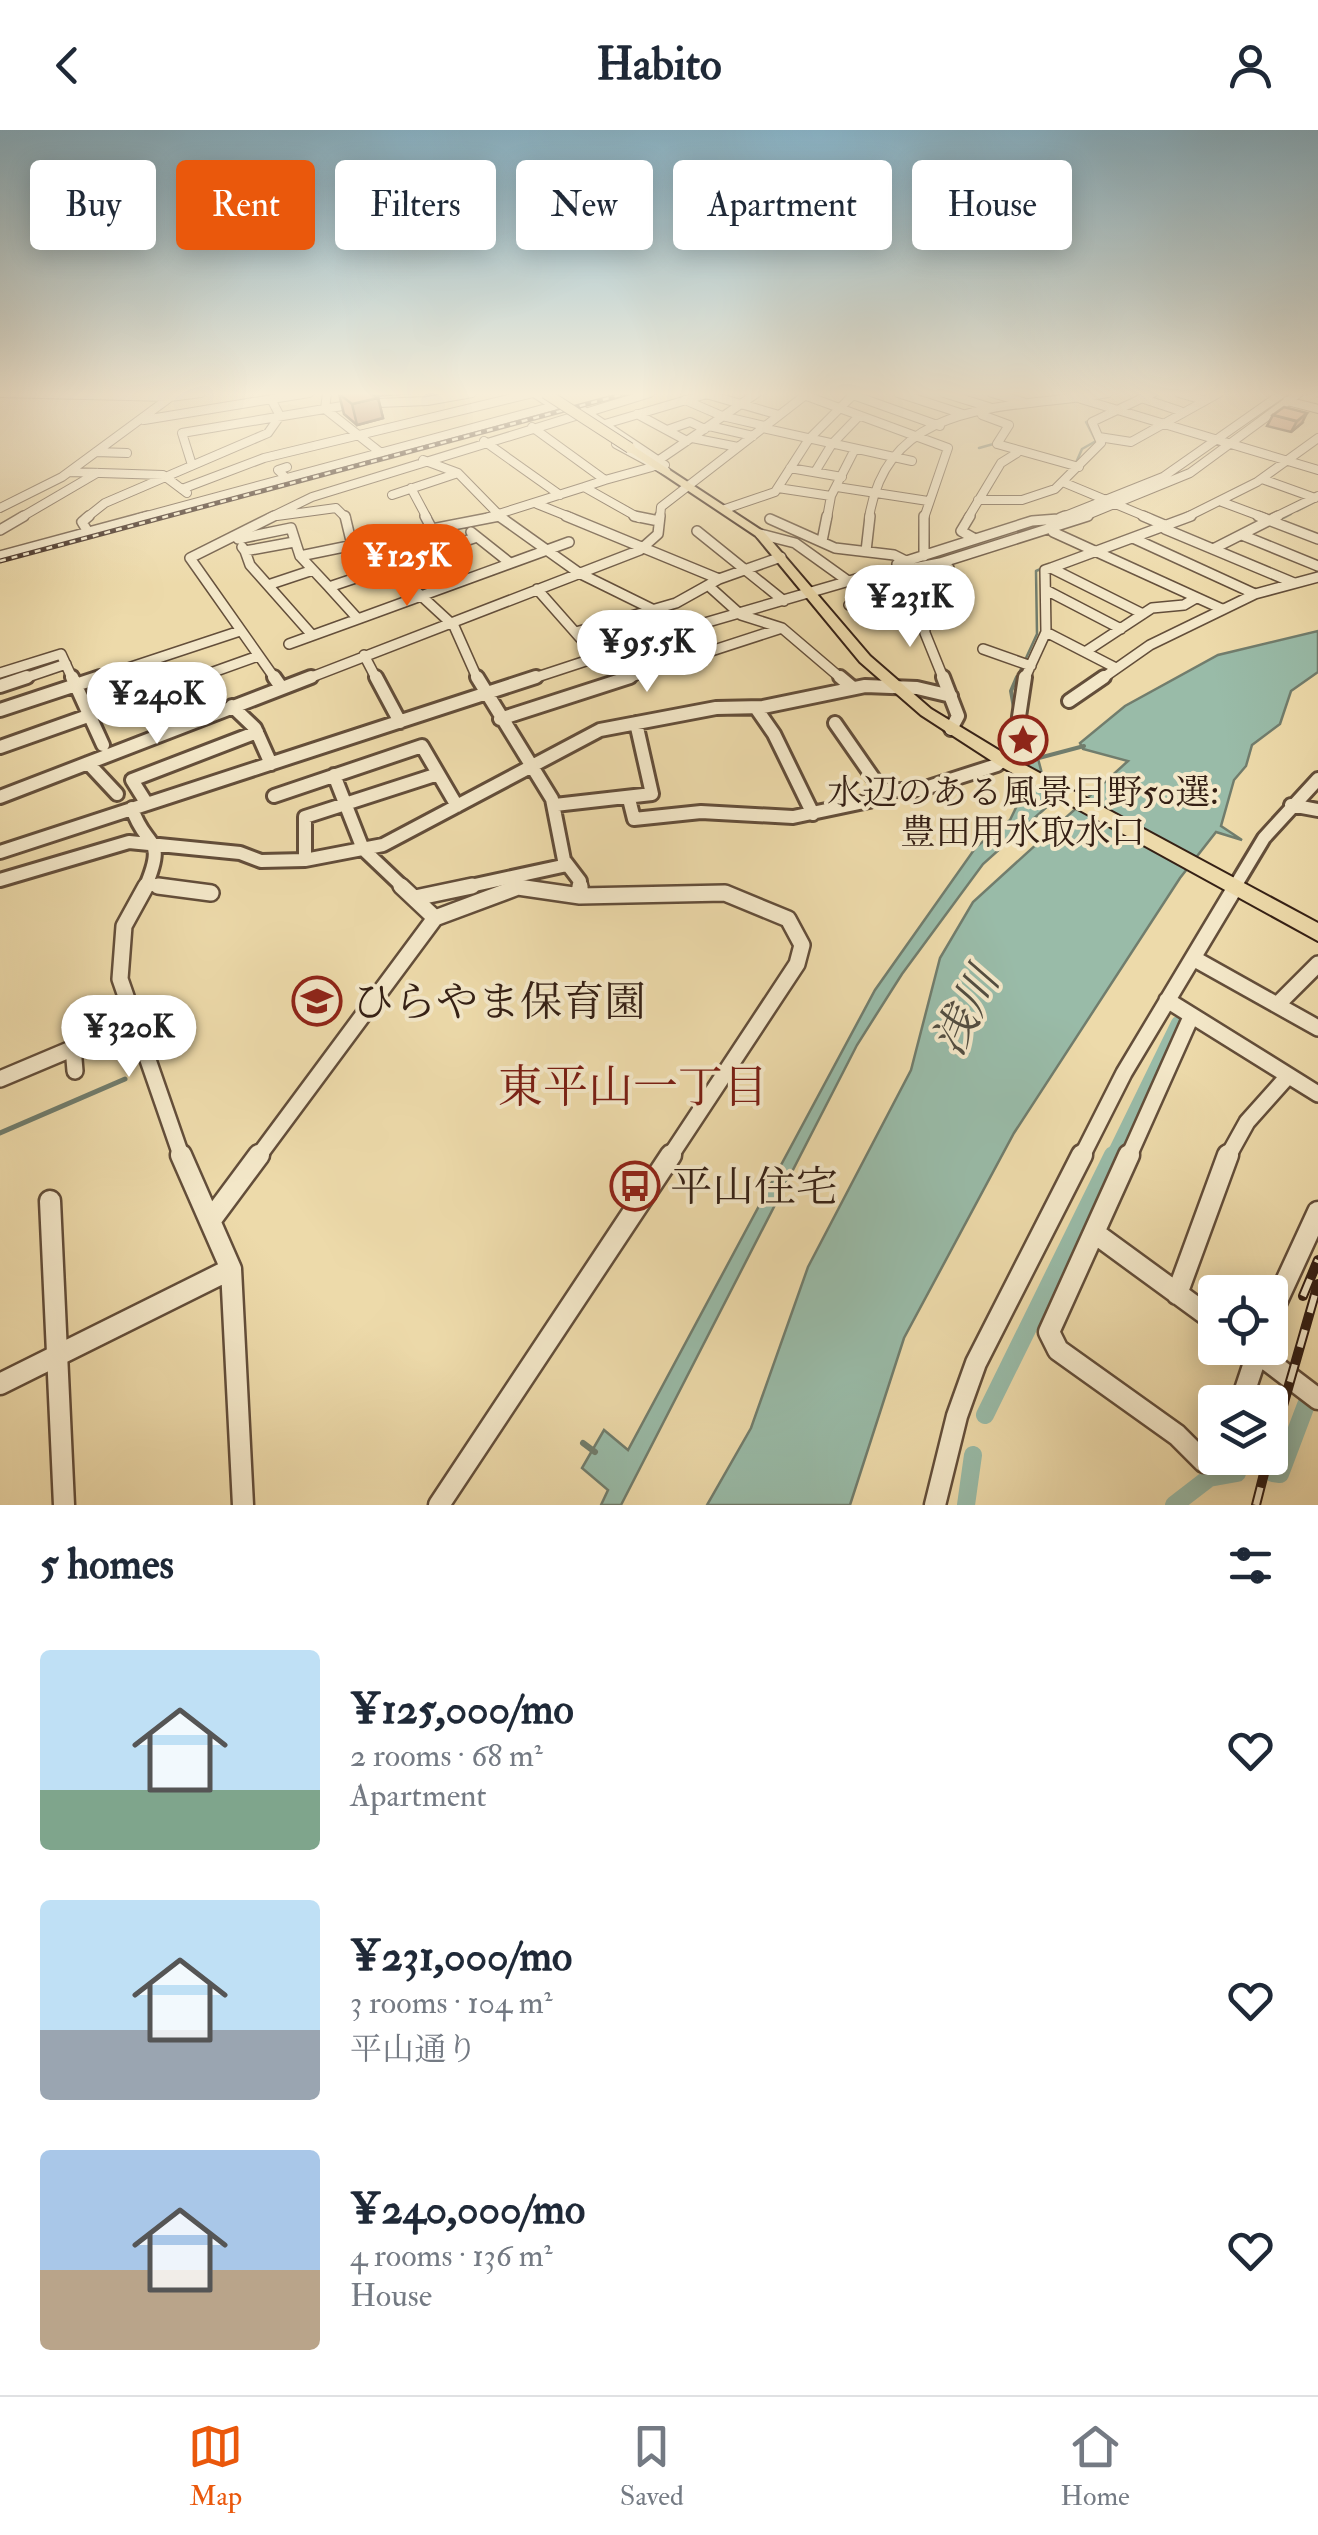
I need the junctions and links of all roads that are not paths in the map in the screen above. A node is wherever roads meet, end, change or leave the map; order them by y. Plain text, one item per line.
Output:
1 (89, 457) edge
2 (190, 457) edge
3 (211, 457) edge
4 (267, 457) edge
5 (365, 457) edge
6 (433, 457) edge
7 (506, 457) edge
8 (573, 457) edge
9 (641, 457) edge
10 (648, 457) edge
11 (677, 457) edge
12 (718, 457) edge
13 (735, 457) edge
14 (797, 457) edge
15 (824, 457) edge
16 (851, 457) edge
17 (890, 457) joint
18 (945, 457) edge
19 (1010, 457) edge
20 (1034, 457) edge
21 (1083, 457) edge
22 (1191, 457) edge
23 (1211, 457) edge
24 (1274, 457) edge
25 (1295, 457) edge
26 (423, 460) junction
27 (746, 460) dead end
28 (912, 461) dead end
29 (1290, 462) junction
30 (192, 464) junction
31 (287, 467) dead end
32 (444, 468) junction
33 (790, 468) junction
34 (1079, 468) junction
35 (1318, 470) edge
36 (667, 471) junction
37 (70, 472) junction
38 (99, 472) junction
39 (815, 472) junction
40 (458, 473) junction
41 (428, 474) dead end
42 (163, 475) junction
43 (842, 477) junction
44 (1065, 477) junction
45 (286, 478) junction
46 (1262, 479) junction
47 (604, 480) junction
48 (837, 487) junction
49 (411, 488) junction
50 (584, 488) junction
51 (778, 488) junction
52 (182, 489) junction
53 (875, 492) junction
54 (392, 495) dead end
55 (560, 495) junction
56 (831, 496) junction
57 (1316, 497) edge
58 (978, 500) junction
59 (1107, 500) junction
60 (928, 501) junction
61 (197, 502) junction
62 (1222, 502) junction
63 (537, 504) junction
64 (1001, 505) junction
65 (1119, 506) junction
66 (0, 508) edge
67 (726, 509) junction
68 (270, 515) junction
69 (499, 516) junction
70 (770, 519) dead end
71 (659, 521) junction
72 (1032, 521) junction
73 (1269, 521) junction
74 (462, 524) junction
75 (1057, 526) junction
76 (1167, 528) junction
77 (432, 529) junction
78 (0, 530) edge
79 (697, 531) dead end
80 (88, 532) junction
81 (760, 534) junction
82 (1242, 535) junction
83 (235, 536) junction
84 (477, 537) junction
85 (669, 537) dead end
86 (13, 538) dead end
87 (1135, 538) junction
88 (976, 539) junction
89 (1318, 539) edge
90 (654, 540) junction
91 (822, 541) junction
92 (294, 542) junction
93 (569, 542) dead end
94 (352, 545) junction
95 (1213, 549) junction
96 (546, 550) junction
97 (640, 550) junction
98 (244, 551) junction
99 (1095, 551) junction
100 (866, 552) junction
101 (0, 556) edge
102 (300, 556) junction
103 (782, 556) junction
104 (924, 556) junction
105 (906, 561) junction
106 (510, 563) junction
107 (1318, 566) edge
108 (390, 567) junction
109 (743, 568) junction
110 (1048, 569) junction
111 (313, 570) junction
112 (579, 573) junction
113 (873, 575) junction
114 (922, 577) junction
115 (1318, 577) edge
116 (852, 580) junction
117 (1076, 580) junction
118 (715, 583) junction
119 (1294, 583) junction
120 (268, 585) junction
121 (329, 587) junction
122 (538, 589) junction
123 (1048, 591) junction
124 (810, 593) junction
125 (874, 594) junction
126 (1255, 594) junction
127 (421, 595) junction
128 (1196, 598) junction
129 (784, 601) junction
130 (849, 604) dead end
131 (652, 609) junction
132 (1222, 610) junction
133 (923, 613) junction
134 (1143, 614) junction
135 (741, 615) junction
136 (358, 619) junction
137 (451, 622) junction
138 (782, 628) junction
139 (1121, 628) junction
140 (240, 630) junction
141 (677, 631) junction
142 (576, 632) junction
143 (1046, 632) junction
144 (312, 635) junction
145 (289, 644) dead end
146 (983, 649) dead end
147 (1085, 652) junction
148 (258, 656) junction
149 (364, 656) junction
150 (597, 657) junction
151 (66, 664) junction
152 (1026, 664) junction
153 (1114, 667) junction
154 (0, 673) edge
155 (76, 685) junction
156 (0, 686) edge
157 (893, 686) junction
158 (281, 687) junction
159 (853, 688) junction
160 (485, 696) junction
161 (951, 696) junction
162 (1069, 701) dead end
163 (232, 706) junction
164 (756, 708) junction
165 (0, 710) edge
166 (89, 714) junction
167 (500, 719) junction
168 (400, 722) junction
169 (636, 723) junction
170 (835, 723) dead end
171 (951, 729) junction
172 (258, 732) junction
173 (103, 745) dead end
174 (0, 747) edge
175 (88, 763) junction
176 (271, 764) junction
177 (1010, 764) junction
178 (530, 766) junction
179 (438, 774) junction
180 (334, 775) junction
181 (1318, 779) edge
182 (883, 792) junction
183 (118, 794) dead end
184 (274, 796) dead end
185 (0, 797) edge
186 (629, 799) junction
187 (147, 804) junction
188 (346, 804) junction
189 (1291, 804) junction
190 (554, 805) junction
191 (457, 806) junction
192 (132, 808) junction
193 (1316, 809) edge
194 (813, 814) junction
195 (154, 841) junction
196 (363, 850) junction
197 (0, 852) edge
198 (305, 860) junction
199 (567, 865) junction
200 (0, 880) edge
201 (147, 884) junction
202 (1239, 889) junction
203 (212, 893) dead end
204 (580, 896) junction
205 (414, 898) junction
206 (435, 918) junction
207 (1318, 933) edge
208 (1193, 958) junction
209 (1318, 964) edge
210 (1167, 1000) junction
211 (1278, 1003) junction
212 (1192, 1018) junction
213 (133, 1023) junction
214 (1318, 1028) edge
215 (73, 1047) junction
216 (75, 1070) dead end
217 (1288, 1076) junction
218 (0, 1079) edge
219 (1318, 1094) edge
220 (50, 1201) dead end
221 (1318, 1212) edge
222 (210, 1220) junction
223 (1096, 1234) junction
224 (232, 1269) junction
225 (1288, 1277) edge
226 (1177, 1294) junction
227 (1198, 1309) edge
228 (58, 1356) junction
229 (1276, 1365) edge
230 (0, 1384) edge
231 (1318, 1399) edge
232 (1198, 1454) edge
233 (64, 1505) edge
234 (243, 1505) edge
235 (439, 1505) edge
236 (935, 1505) edge

1 - 37 street
2 - 30 street
3 - 30 street
4 - 52 street
5 - 45 street
6 - 26 street
7 - 55 street
8 - 47 street
9 - 36 street
10 - 36 main road
11 - 36 street
12 - 36 street
13 - 27 street
14 - 33 street
15 - 39 street
16 - 43 street
17 - 28 street
17 - 53 street
18 - 60 street
19 - 58 street
20 - 34 street
21 - 34 street
22 - 59 street
23 - 65 street
24 - 29 street
25 - 29 street
26 - 32 street
26 - 68 street
29 - 35 street
29 - 46 street
30 - 42 street
31 - 45 street
32 - 40 street
32 - 41 street
33 - 39 street
33 - 51 street
34 - 44 street
36 - 47 street
36 - 67 main road
36 - 71 street
37 - 38 street
37 - 66 street
38 - 42 street
38 - 78 street
39 - 43 street
40 - 49 street
40 - 69 street
42 - 52 street
42 - 80 street
43 - 48 street
44 - 59 street
44 - 64 street
45 - 61 street
46 - 57 street
46 - 62 street
47 - 50 street
48 - 53 street
48 - 56 street
49 - 54 street
49 - 77 street
50 - 55 street
50 - 71 street
51 - 56 street
51 - 67 street
52 - 61 street
53 - 60 street
53 - 100 street
55 - 63 street
56 - 91 street
57 - 73 street
58 - 64 street
58 - 88 street
59 - 65 street
59 - 75 street
60 - 104 street
61 - 80 street
62 - 73 street
62 - 76 street
63 - 69 street
63 - 97 street
64 - 72 street
65 - 75 street
65 - 76 street
67 - 81 main road
68 - 83 street
68 - 94 street
69 - 74 street
69 - 96 street
70 - 91 street
71 - 90 street
72 - 75 street
72 - 88 street
73 - 82 street
73 - 89 street
74 - 77 street
74 - 84 street
75 - 99 street
75 - 113 street
75 - 114 street
76 - 87 street
76 - 95 street
77 - 94 street
78 - 86 street
79 - 109 street
80 - 101 street
81 - 103 main road
81 - 116 street
82 - 95 street
82 - 107 street
83 - 92 street
83 - 98 street
83 - 140 street
84 - 106 street
84 - 108 street
85 - 90 street
87 - 99 street
87 - 126 street
88 - 104 street
90 - 97 street
91 - 100 street
92 - 98 street
92 - 102 street
93 - 96 street
94 - 102 street
95 - 119 street
96 - 106 street
96 - 112 street
97 - 112 street
97 - 118 street
98 - 120 street
99 - 110 street
99 - 128 street
100 - 105 street
102 - 111 street
103 - 109 street
103 - 124 main road
104 - 105 street
105 - 113 street
106 - 127 street
108 - 121 street
108 - 127 street
109 - 118 street
109 - 129 street
110 - 117 street
110 - 123 street
111 - 120 street
111 - 121 street
112 - 122 street
112 - 131 street
113 - 116 street
114 - 125 street
114 - 133 street
115 - 119 street
116 - 124 street
116 - 125 street
117 - 123 street
117 - 134 street
118 - 131 street
118 - 135 street
119 - 126 street
120 - 144 street
121 - 136 street
122 - 137 street
122 - 142 street
123 - 139 street
123 - 143 street
124 - 129 street
124 - 157 main road
125 - 130 street
125 - 133 street
126 - 132 street
127 - 136 street
127 - 137 street
128 - 132 street
128 - 134 street
129 - 135 street
131 - 141 street
131 - 142 street
132 - 153 street
133 - 161 street
134 - 139 street
135 - 138 street
135 - 141 street
136 - 144 street
137 - 149 street
137 - 160 street
138 - 159 street
138 - 167 street
139 - 147 street
140 - 148 street
140 - 155 street
141 - 150 street
142 - 150 street
143 - 147 street
143 - 152 street
144 - 145 street
146 - 152 street
147 - 153 street
148 - 158 street
148 - 166 street
149 - 158 street
149 - 168 street
150 - 160 street
151 - 154 street
151 - 155 street
151 - 156 street
152 - 177 street
153 - 162 street
155 - 165 street
155 - 166 street
157 - 159 street
157 - 161 street
157 - 171 main road
158 - 163 street
159 - 164 street
160 - 167 street
160 - 168 street
161 - 171 street
163 - 172 street
163 - 175 street
164 - 169 street
164 - 194 street
166 - 173 street
166 - 174 street
167 - 178 street
168 - 176 street
169 - 178 street
169 - 186 street
170 - 182 street
171 - 177 main road
172 - 176 street
172 - 187 street
175 - 183 street
175 - 185 street
176 - 187 street
177 - 182 street
177 - 202 main road
178 - 190 street
178 - 191 street
179 - 180 street
179 - 188 street
179 - 191 street
180 - 184 street
180 - 188 street
181 - 189 street
182 - 194 street
186 - 190 street
186 - 194 street
187 - 192 street
188 - 196 street
188 - 198 street
189 - 193 street
189 - 202 street
190 - 199 street
191 - 196 street
192 - 195 street
192 - 197 street
195 - 198 street
195 - 200 street
195 - 201 street
196 - 198 street
196 - 205 street
199 - 204 street
199 - 205 street
201 - 203 street
201 - 213 street
202 - 207 main road
202 - 208 street
204 - 206 street
204 - 235 street
205 - 206 street
206 - 222 street
208 - 210 street
208 - 211 street
209 - 211 street
210 - 212 street
210 - 236 street
211 - 214 street
212 - 217 street
212 - 223 street
213 - 215 street
213 - 222 street
215 - 216 street
215 - 218 street
217 - 219 street
217 - 226 street
220 - 228 street
221 - 225 street
222 - 224 street
223 - 226 street
223 - 232 street
224 - 228 street
224 - 234 street
226 - 227 street
228 - 230 street
228 - 233 street
229 - 231 street

